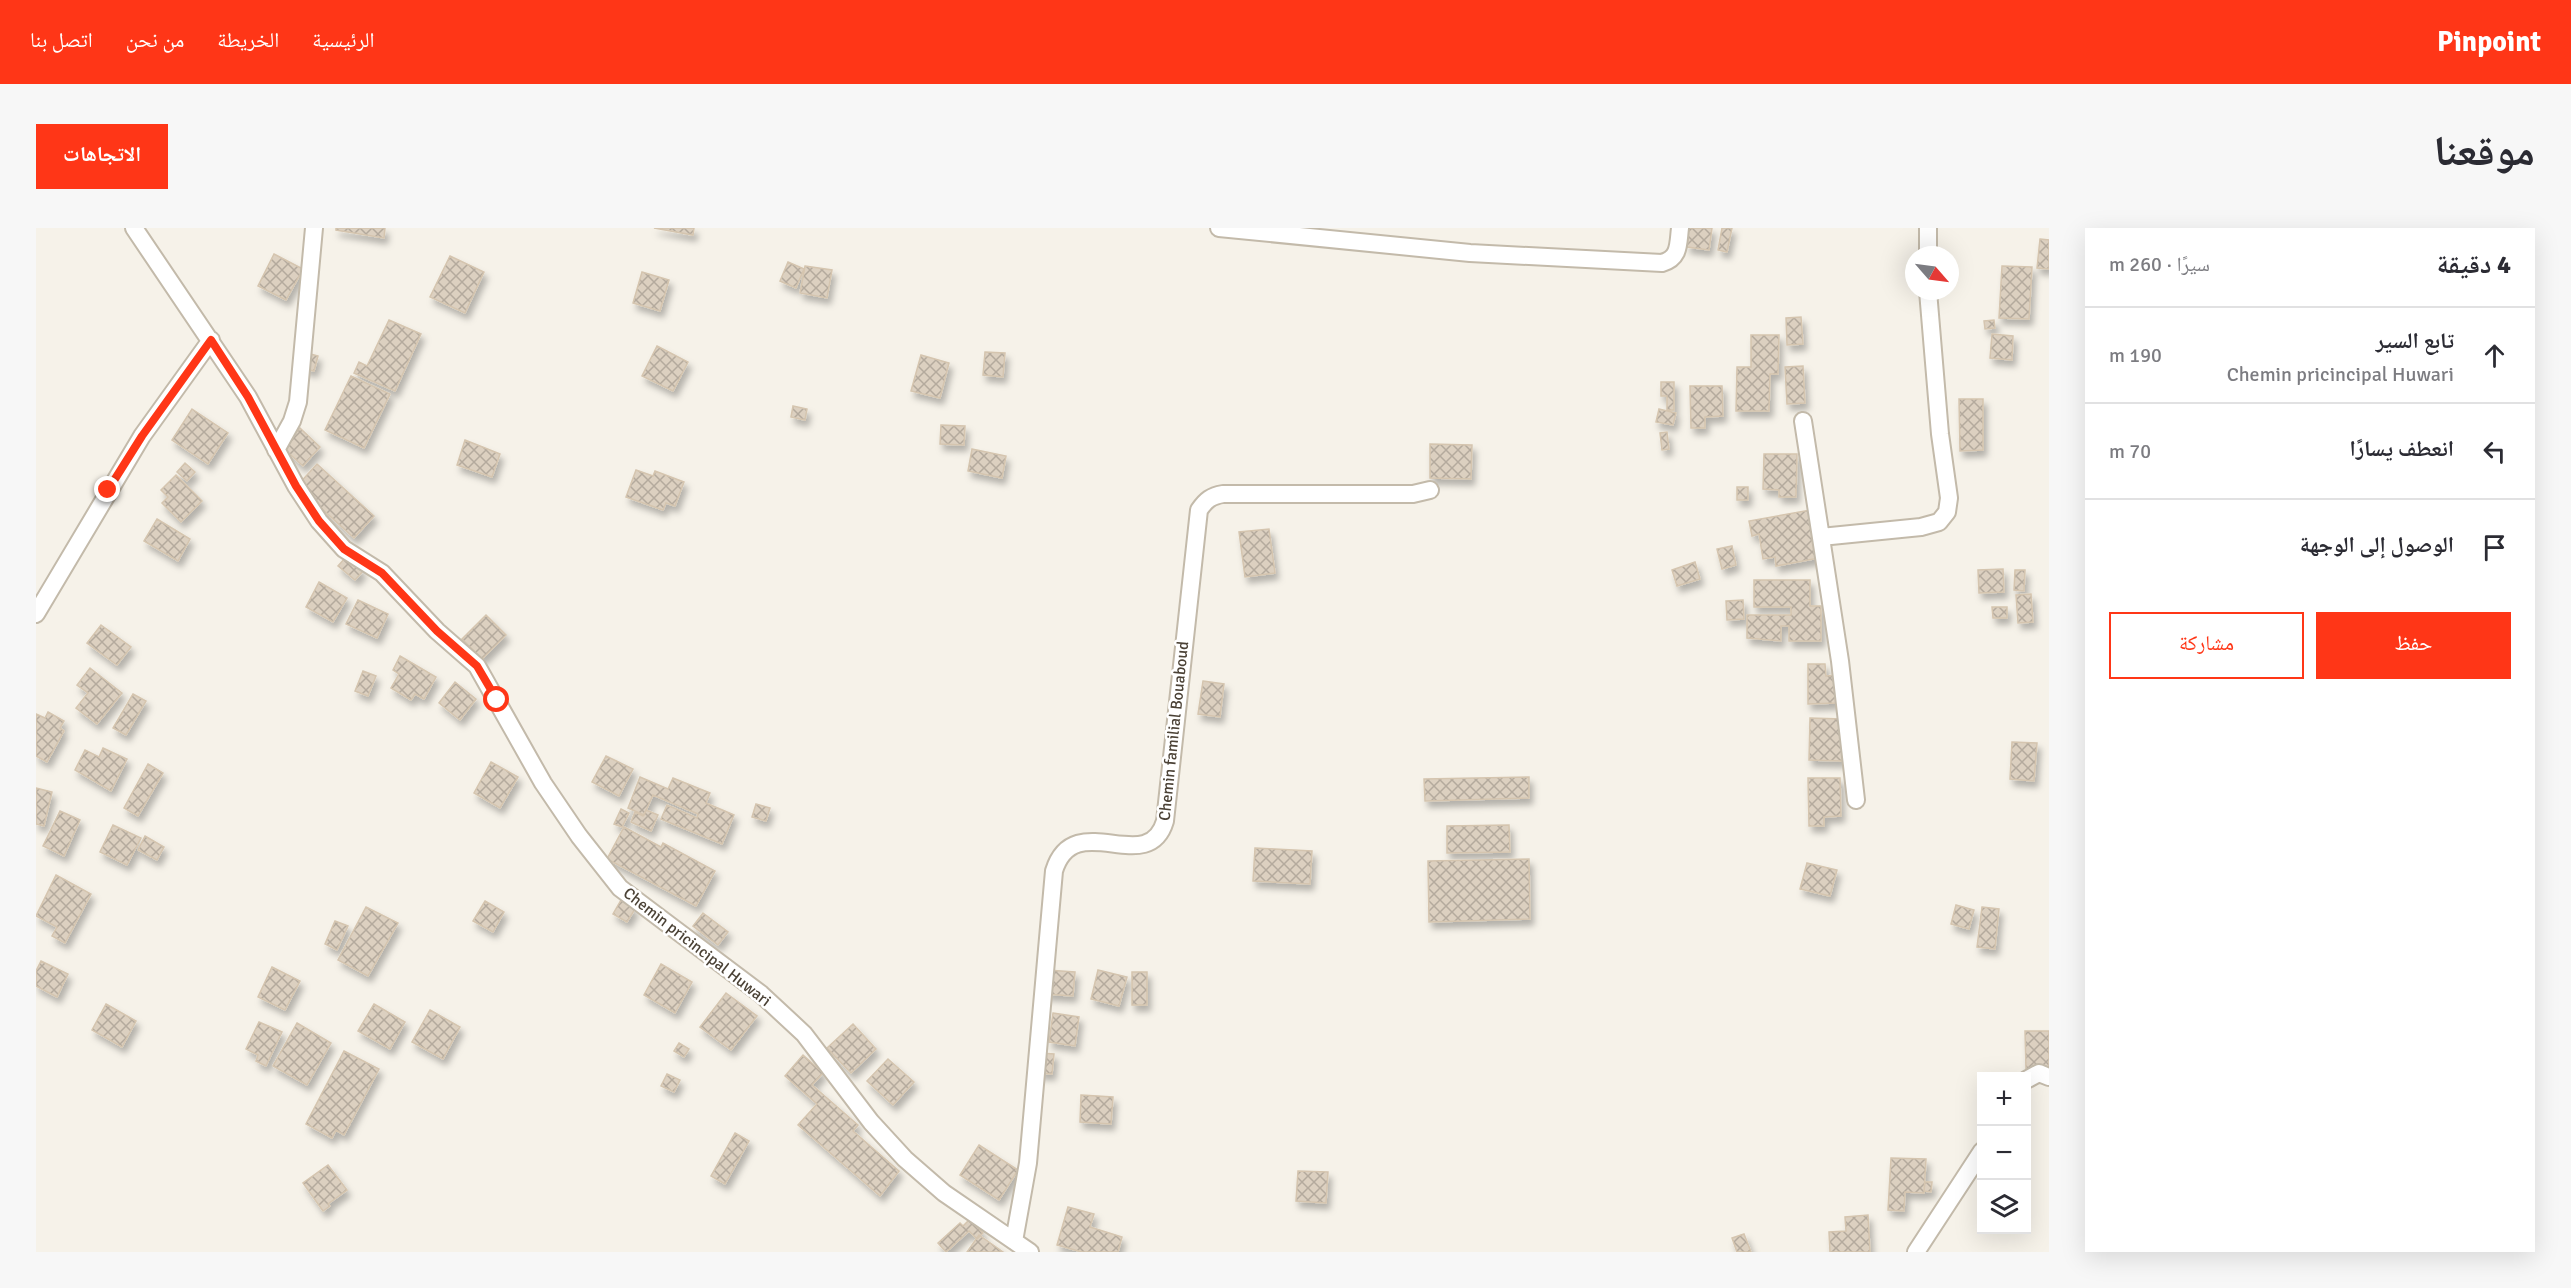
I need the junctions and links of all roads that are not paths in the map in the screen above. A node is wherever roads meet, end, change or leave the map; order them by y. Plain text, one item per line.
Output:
1 (134, 228) edge
2 (314, 228) edge
3 (1219, 228) edge
4 (1680, 228) edge
5 (1928, 228) edge
6 (1928, 246) edge
7 (1929, 300) edge
8 (211, 340) junction
9 (1803, 421) dead end
10 (276, 450) junction
11 (1430, 490) dead end
12 (1821, 537) junction
13 (36, 614) edge
14 (1856, 800) dead end
15 (2031, 1077) edge
16 (2049, 1077) edge
17 (1977, 1159) edge
18 (1014, 1241) junction
19 (1030, 1252) edge
20 (1916, 1252) edge

1 - 8 street, Chemin pricincipal Huwari
2 - 10 street
3 - 4 street
5 - 6 street
7 - 12 street
8 - 10 street, Chemin pricincipal Huwari
8 - 13 street
9 - 12 street
10 - 18 street, Chemin pricincipal Huwari
11 - 18 street, Chemin familial Bouaboud
12 - 14 street
15 - 16 street
17 - 20 street
18 - 19 street, Chemin pricincipal Huwari

